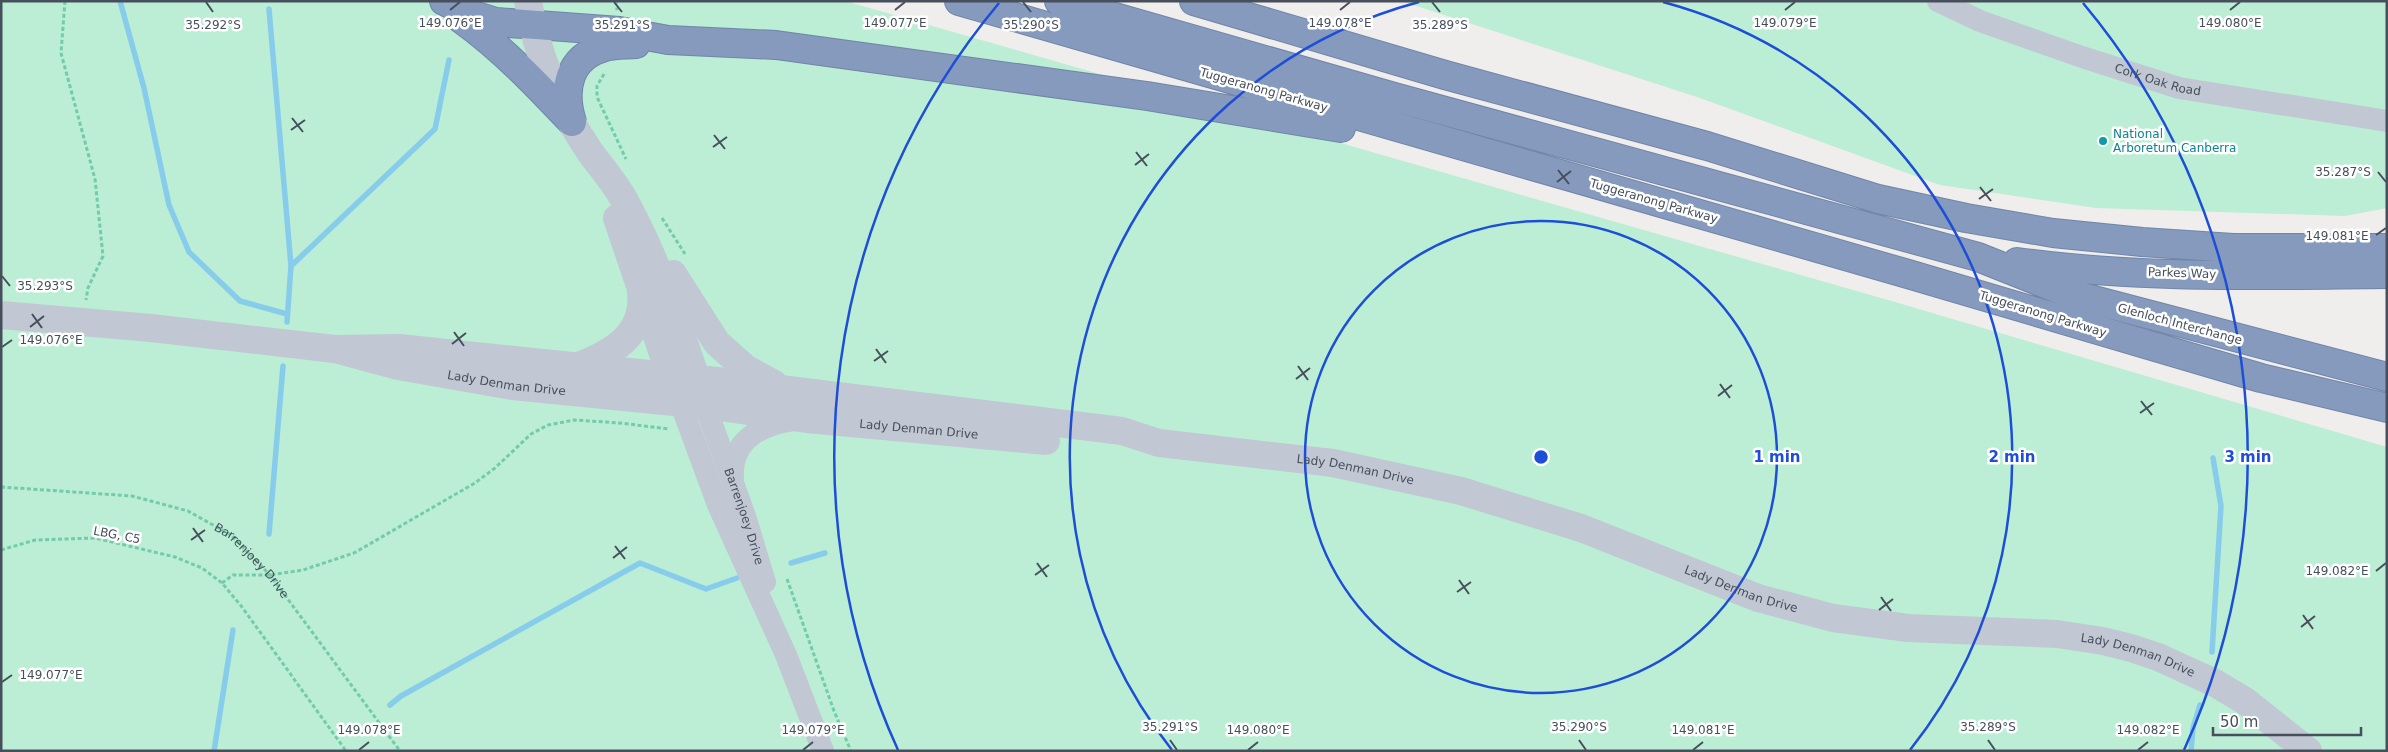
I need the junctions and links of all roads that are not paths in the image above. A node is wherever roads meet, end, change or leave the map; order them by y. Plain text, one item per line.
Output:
1 (436, 1) edge
2 (444, 1) edge
3 (959, 1) edge
4 (1059, 1) edge
5 (1124, 1) edge
6 (1194, 1) edge
7 (1938, 1) edge
8 (531, 14) edge
9 (620, 38) junction
10 (1394, 97) junction
11 (2387, 121) edge
12 (572, 122) junction
13 (590, 151) junction
14 (1500, 157) junction
15 (621, 193) junction
16 (2387, 248) edge
17 (1978, 257) junction
18 (2387, 274) edge
19 (640, 290) junction
20 (1, 315) edge
21 (335, 349) junction
22 (574, 367) junction
23 (2387, 377) edge
24 (2261, 378) junction
25 (786, 390) junction
26 (688, 391) junction
27 (2387, 408) edge
28 (806, 419) junction
29 (2387, 422) edge
30 (1160, 443) junction
31 (734, 487) junction
32 (786, 655) junction
33 (823, 751) edge
34 (2308, 751) edge

1 - 12 highway
2 - 8 highway
3 - 14 highway, Tuggeranong Parkway
4 - 10 highway
5 - 10 highway
6 - 16 highway
7 - 11 street, Cork Oak Road
8 - 9 highway
8 - 12 street
9 - 12 highway
9 - 14 highway
10 - 17 highway
12 - 13 street
13 - 15 street
13 - 19 street
14 - 24 highway, Tuggeranong Parkway
15 - 25 street
15 - 26 street
17 - 18 highway, Parkes Way
17 - 23 highway, Glenloch Interchange
19 - 22 street
19 - 26 street
20 - 21 street, Lady Denman Drive
21 - 22 street, Lady Denman Drive
21 - 26 street, Lady Denman Drive
22 - 26 street, Lady Denman Drive
24 - 27 highway
24 - 29 highway
25 - 26 street, Lady Denman Drive
25 - 30 street, Lady Denman Drive
26 - 28 street, Lady Denman Drive
26 - 31 street, Barrenjoey Drive
26 - 32 street, Barrenjoey Drive
28 - 30 street, Lady Denman Drive
28 - 31 street
30 - 34 street, Lady Denman Drive
31 - 32 street, Barrenjoey Drive
32 - 33 street, Barrenjoey Drive

